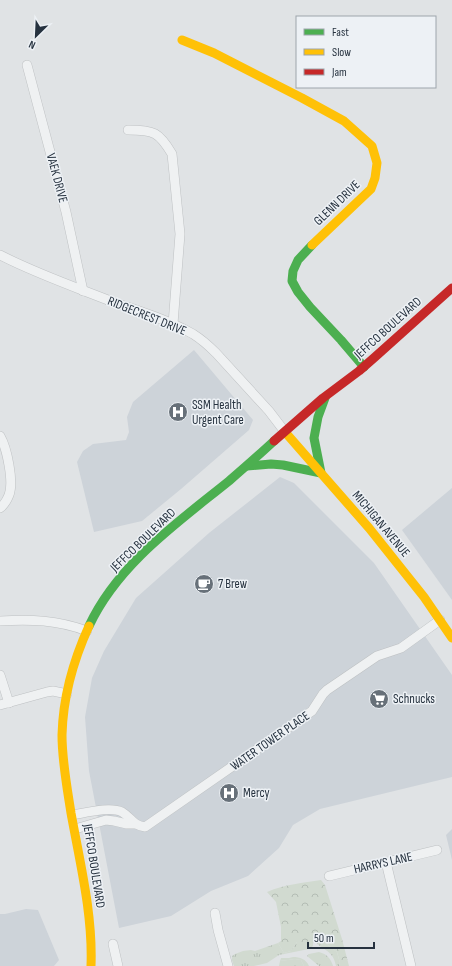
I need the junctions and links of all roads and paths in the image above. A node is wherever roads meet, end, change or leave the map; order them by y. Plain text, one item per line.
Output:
1 (182, 40) dead end
2 (26, 65) dead end
3 (128, 130) dead end
4 (0, 255) edge
5 (452, 288) edge
6 (83, 291) junction
7 (173, 324) junction
8 (364, 367) junction
9 (325, 397) junction
10 (285, 432) junction
11 (0, 436) edge
12 (247, 466) junction
13 (320, 473) junction
14 (0, 508) edge
15 (440, 620) junction
16 (0, 621) edge
17 (86, 631) junction
18 (452, 638) edge
19 (0, 675) edge
20 (67, 694) junction
21 (4, 704) edge
22 (72, 815) junction
23 (134, 824) junction
24 (75, 828) junction
25 (438, 850) dead end
26 (386, 862) junction
27 (329, 876) dead end
28 (215, 913) dead end
29 (113, 944) dead end
30 (91, 966) edge
31 (118, 966) edge
32 (228, 966) edge
33 (411, 966) edge

1 - 8 main road, GLENN DRIVE
2 - 6 street, VAEK DRIVE
3 - 7 street
4 - 6 street, RIDGECREST DRIVE
5 - 8 main road, JEFFCO BOULEVARD
6 - 7 street, RIDGECREST DRIVE
7 - 10 street, RIDGECREST DRIVE
8 - 9 main road, JEFFCO BOULEVARD
9 - 10 main road, JEFFCO BOULEVARD
9 - 13 main road
10 - 12 main road, JEFFCO BOULEVARD
10 - 13 main road, MICHIGAN AVENUE
11 - 14 street
12 - 13 main road
12 - 17 main road, JEFFCO BOULEVARD
13 - 15 main road, MICHIGAN AVENUE
15 - 18 main road, MICHIGAN AVENUE
15 - 23 street, WATER TOWER PLACE
16 - 17 street
17 - 20 main road, JEFFCO BOULEVARD
19 - 21 street
20 - 21 street
20 - 22 main road, JEFFCO BOULEVARD
22 - 23 street
22 - 24 main road, JEFFCO BOULEVARD
23 - 24 street, WATER TOWER PLACE
24 - 30 main road, JEFFCO BOULEVARD
25 - 26 street, HARRYS LANE
26 - 27 street, HARRYS LANE
26 - 33 street
28 - 32 street
29 - 31 street

